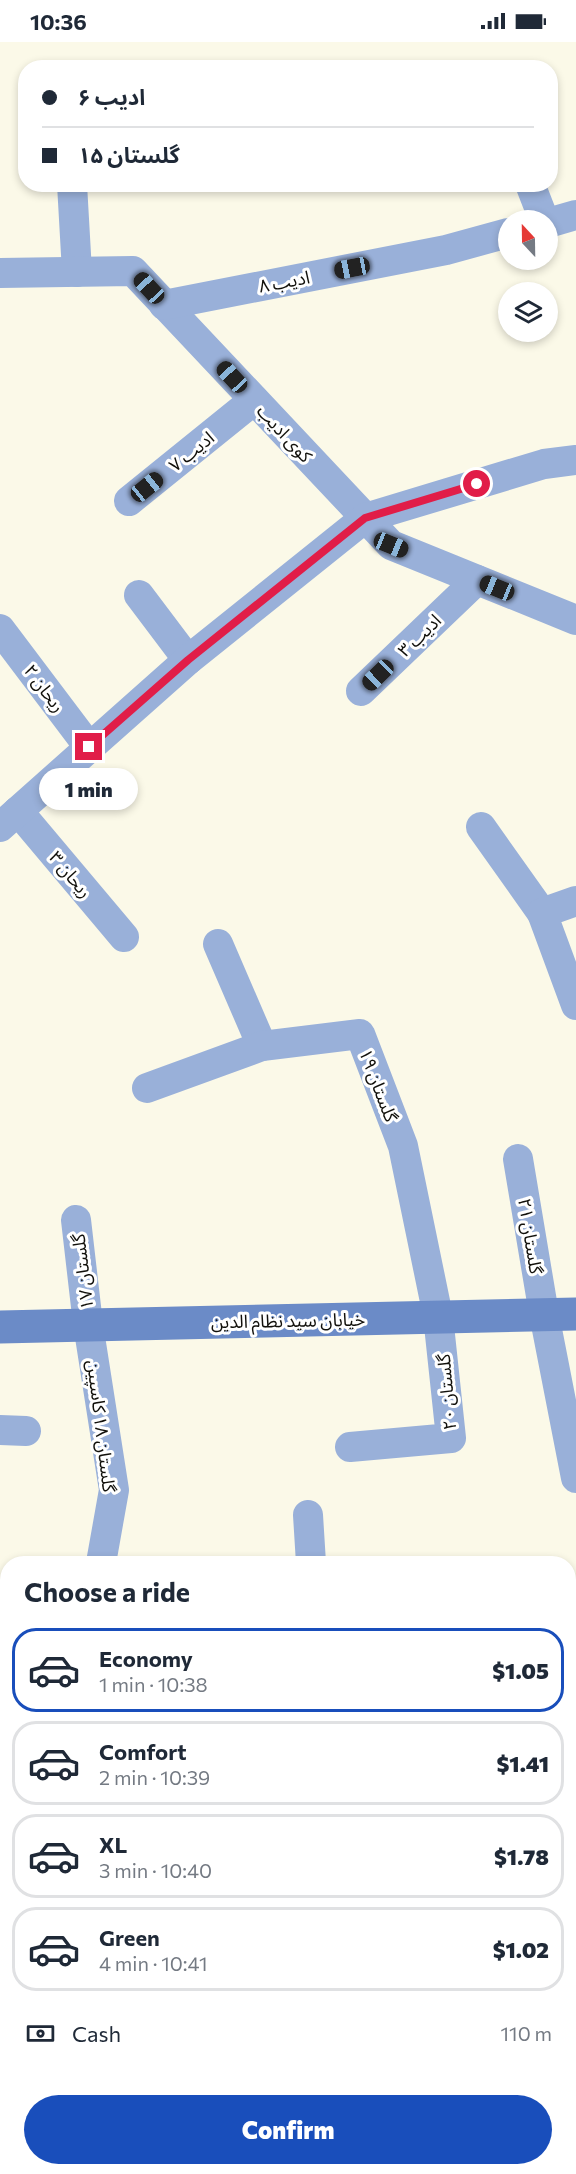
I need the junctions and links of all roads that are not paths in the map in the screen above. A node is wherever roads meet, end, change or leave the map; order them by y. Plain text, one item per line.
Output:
1 (72, 192) edge
2 (533, 192) edge
3 (541, 210) edge
4 (576, 215) edge
5 (558, 219) edge
6 (498, 236) edge
7 (77, 272) junction
8 (0, 273) edge
9 (164, 304) junction
10 (254, 400) junction
11 (576, 460) edge
12 (129, 501) dead end
13 (365, 518) junction
14 (477, 580) junction
15 (139, 595) dead end
16 (576, 620) edge
17 (0, 629) edge
18 (188, 660) junction
19 (361, 691) dead end
20 (89, 747) junction
21 (9, 819) edge
22 (481, 827) dead end
23 (576, 901) edge
24 (542, 913) junction
25 (124, 937) dead end
26 (218, 944) dead end
27 (576, 1005) edge
28 (262, 1046) junction
29 (147, 1088) dead end
30 (518, 1159) dead end
31 (76, 1220) dead end
32 (544, 1314) junction
33 (576, 1314) edge
34 (438, 1316) junction
35 (88, 1324) junction
36 (0, 1326) edge
37 (350, 1447) dead end
38 (576, 1478) edge
39 (308, 1515) dead end
40 (102, 1556) edge
41 (311, 1556) edge

1 - 7 street
2 - 3 street
4 - 5 street
6 - 9 street, ادیب ۸
7 - 8 street, کوی ادیب
7 - 9 street, کوی ادیب
9 - 10 street, کوی ادیب
10 - 12 street, ادیب ۷
10 - 13 street, کوی ادیب
11 - 13 street
13 - 14 street, کوی ادیب
13 - 18 street
14 - 16 street, کوی ادیب
14 - 19 street, ادیب ۳
15 - 18 street
17 - 20 street, ریحان ۲
18 - 20 street
20 - 21 street
21 - 25 street, ریحان ۳
22 - 24 street
23 - 24 street
24 - 27 street
26 - 28 street
28 - 29 street, گلستان ۱۹
28 - 34 street, گلستان ۱۹
30 - 32 street, گلستان ۲۱
31 - 35 street, گلستان ۱۷
32 - 33 main road, خیابان سید نظام الدین
32 - 34 main road, خیابان سید نظام الدین
32 - 38 street, گلستان ۲۱
34 - 35 main road, خیابان سید نظام الدین
34 - 37 street, گلستان ۲۰
35 - 36 main road, خیابان سید نظام الدین
35 - 40 street, گلستان ۱۸ کاسپین
39 - 41 street

